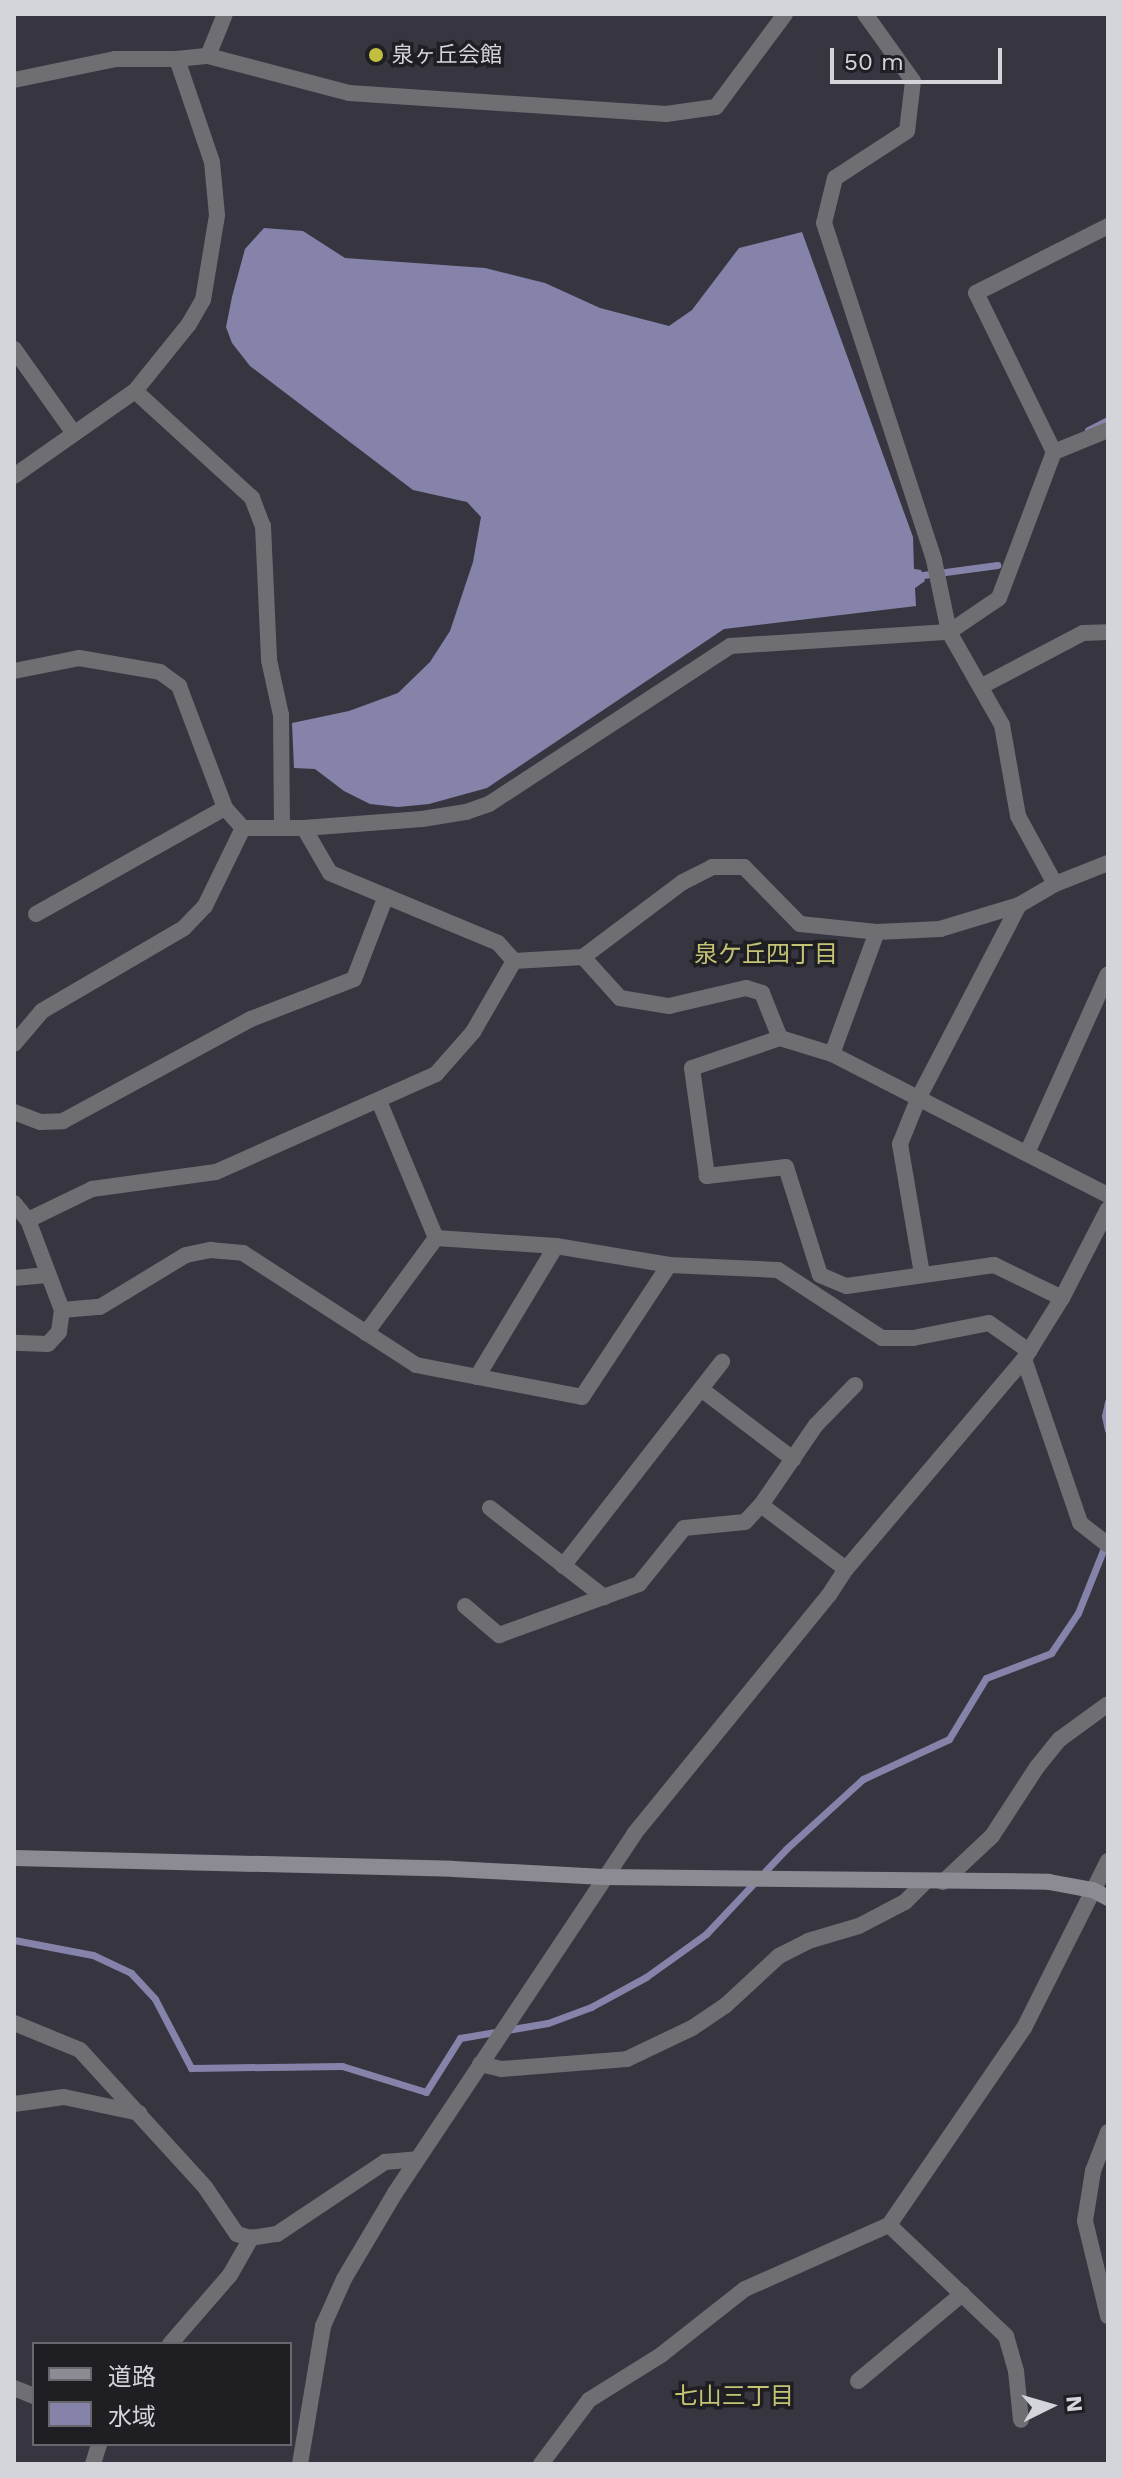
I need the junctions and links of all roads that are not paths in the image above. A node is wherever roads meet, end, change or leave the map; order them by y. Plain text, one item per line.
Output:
1 (225, 14) edge
2 (785, 14) edge
3 (865, 14) edge
4 (208, 56) junction
5 (177, 59) junction
6 (14, 80) edge
7 (1108, 226) edge
8 (14, 349) edge
9 (135, 391) junction
10 (1108, 430) edge
11 (73, 432) junction
12 (1054, 452) junction
13 (14, 476) edge
14 (949, 632) junction
15 (1108, 632) edge
16 (14, 671) edge
17 (982, 686) junction
18 (225, 808) junction
19 (243, 828) junction
20 (282, 828) junction
21 (304, 828) junction
22 (1108, 863) edge
23 (1055, 884) junction
24 (386, 896) junction
25 (1019, 905) junction
26 (36, 914) dead end
27 (877, 932) junction
28 (583, 957) junction
29 (514, 961) junction
30 (1108, 974) edge
31 (780, 1038) junction
32 (14, 1044) edge
33 (832, 1054) junction
34 (919, 1097) junction
35 (379, 1101) junction
36 (14, 1112) edge
37 (1027, 1153) junction
38 (1108, 1195) edge
39 (14, 1203) edge
40 (1108, 1209) edge
41 (28, 1220) junction
42 (436, 1238) junction
43 (556, 1246) junction
44 (669, 1265) junction
45 (922, 1274) junction
46 (48, 1275) junction
47 (14, 1278) edge
48 (1062, 1298) junction
49 (62, 1310) junction
50 (366, 1333) junction
51 (14, 1343) edge
52 (1027, 1355) junction
53 (722, 1362) dead end
54 (477, 1377) junction
55 (855, 1385) dead end
56 (701, 1389) junction
57 (793, 1459) junction
58 (761, 1505) junction
59 (490, 1508) dead end
60 (1108, 1545) edge
61 (563, 1566) junction
62 (846, 1569) junction
63 (604, 1597) junction
64 (465, 1606) dead end
65 (1108, 1704) edge
66 (14, 1858) edge
67 (1108, 1861) edge
68 (604, 1877) junction
69 (934, 1882) junction
70 (1101, 1894) edge
71 (14, 2023) edge
72 (480, 2064) junction
73 (14, 2104) edge
74 (139, 2113) junction
75 (1108, 2132) edge
76 (417, 2159) junction
77 (889, 2225) junction
78 (251, 2238) junction
79 (962, 2294) junction
80 (1108, 2316) edge
81 (172, 2342) edge
82 (858, 2381) dead end
83 (1021, 2420) dead end
84 (300, 2464) edge
85 (541, 2464) edge

1 - 4 street
2 - 4 street
3 - 14 street
4 - 5 street
5 - 6 street
5 - 9 street
7 - 12 street
8 - 11 street
9 - 11 street
9 - 20 street
10 - 12 street
11 - 13 street
12 - 14 street
14 - 17 street
14 - 21 street
15 - 17 street
16 - 18 street
17 - 23 street
18 - 19 street
18 - 26 street
19 - 20 street
19 - 32 street
20 - 21 street
21 - 24 street
22 - 23 street
23 - 25 street
24 - 29 street
24 - 36 street
25 - 27 street
25 - 34 street
27 - 28 street
27 - 33 street
28 - 29 street
28 - 31 street
29 - 35 street
30 - 37 street
31 - 33 street
31 - 45 street
33 - 34 street
34 - 37 street
34 - 45 street
35 - 41 street
35 - 42 street
37 - 38 street
39 - 41 street
40 - 48 street
41 - 46 street
42 - 43 street
42 - 50 street
43 - 44 street
43 - 54 street
44 - 52 street
44 - 54 street
45 - 48 street
46 - 47 street
46 - 49 street
48 - 52 street
49 - 50 street
49 - 51 street
50 - 54 street
52 - 60 street
52 - 62 street
53 - 56 street
55 - 57 street
56 - 57 street
56 - 61 street
57 - 58 street
58 - 62 street
58 - 63 street
59 - 61 street
61 - 63 street
62 - 68 street
63 - 64 street
65 - 69 street
66 - 68 street
67 - 70 street
68 - 69 street
68 - 72 street
69 - 70 street
69 - 72 street
70 - 77 street
71 - 74 street
72 - 76 street
73 - 74 street
74 - 78 street
75 - 80 street
76 - 78 street
76 - 84 street
77 - 79 street
77 - 85 street
78 - 81 street
79 - 82 street
79 - 83 street

